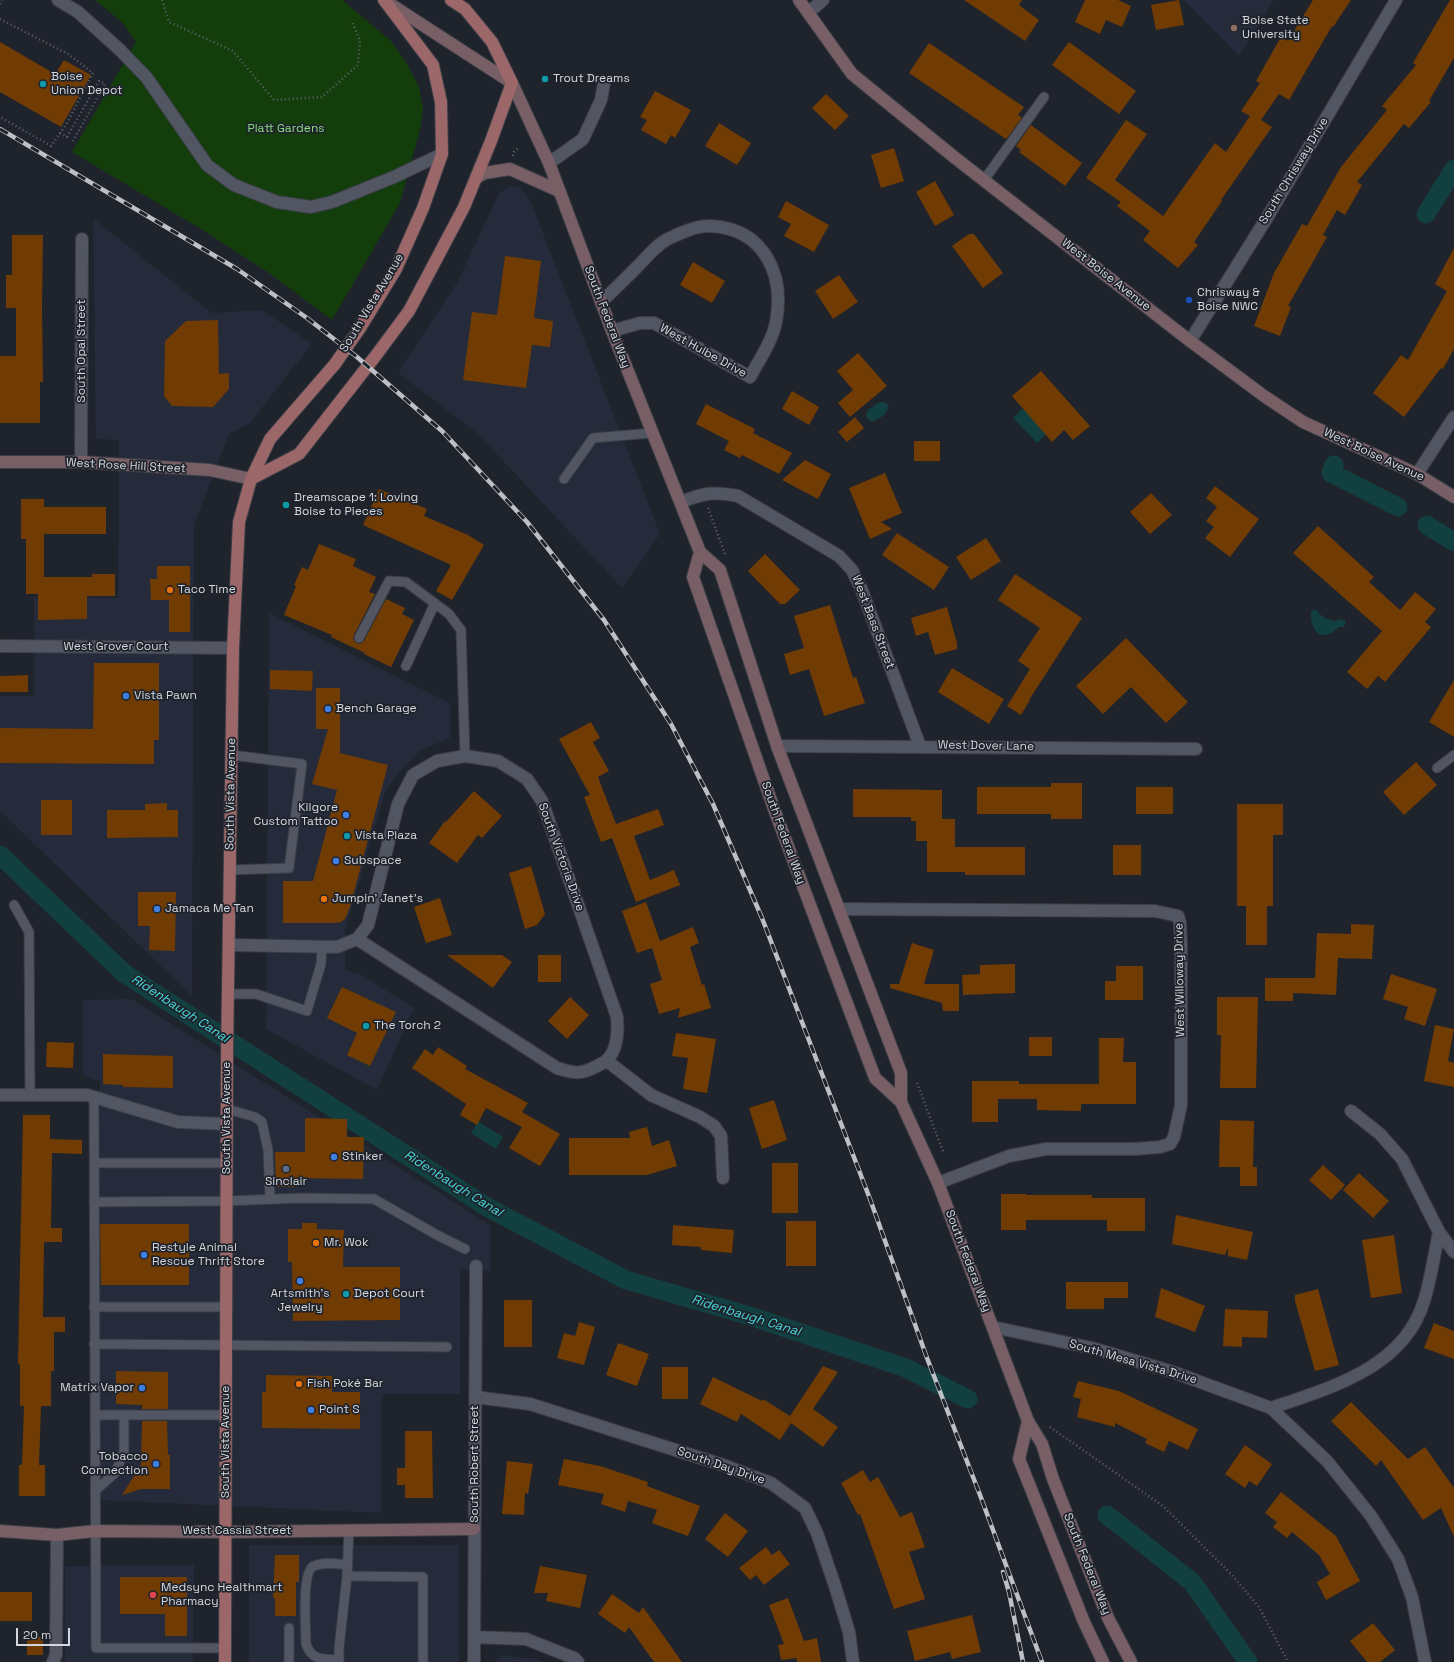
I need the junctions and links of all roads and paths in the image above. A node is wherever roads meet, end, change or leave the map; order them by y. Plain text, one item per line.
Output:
1 (2, 0) edge
2 (58, 0) edge
3 (162, 0) edge
4 (451, 0) edge
5 (799, 0) edge
6 (823, 0) edge
7 (1396, 0) edge
8 (385, 1) edge
9 (0, 4) edge
10 (808, 13) junction
11 (0, 19) edge
12 (352, 22) dead end
13 (512, 82) junction
14 (604, 83) dead end
15 (1044, 97) dead end
16 (0, 117) edge
17 (60, 133) junction
18 (73, 141) dead end
19 (518, 148) dead end
20 (442, 154) junction
21 (513, 158) dead end
22 (549, 163) junction
23 (476, 178) junction
24 (984, 180) junction
25 (559, 191) junction
26 (82, 239) dead end
27 (601, 302) junction
28 (612, 331) junction
29 (1190, 341) junction
30 (1454, 417) edge
31 (652, 433) junction
32 (0, 462) edge
33 (81, 462) junction
34 (1417, 474) junction
35 (251, 479) junction
36 (564, 479) dead end
37 (1454, 497) edge
38 (681, 502) junction
39 (700, 552) junction
40 (434, 603) junction
41 (359, 638) dead end
42 (0, 646) edge
43 (233, 648) junction
44 (406, 666) dead end
45 (777, 746) junction
46 (920, 746) junction
47 (1196, 749) dead end
48 (1454, 754) edge
49 (232, 755) junction
50 (465, 756) junction
51 (1437, 768) dead end
52 (230, 870) junction
53 (14, 905) dead end
54 (839, 909) junction
55 (357, 939) junction
56 (229, 945) junction
57 (322, 947) junction
58 (228, 994) junction
59 (607, 1061) junction
60 (0, 1095) edge
61 (30, 1095) junction
62 (94, 1097) junction
63 (901, 1102) junction
64 (227, 1109) junction
65 (1350, 1112) dead end
66 (227, 1124) junction
67 (94, 1163) junction
68 (227, 1163) junction
69 (723, 1178) dead end
70 (938, 1183) junction
71 (270, 1199) junction
72 (227, 1201) junction
73 (94, 1202) junction
74 (1439, 1232) junction
75 (465, 1249) dead end
76 (1454, 1252) edge
77 (476, 1266) dead end
78 (94, 1307) junction
79 (227, 1307) junction
80 (993, 1327) junction
81 (94, 1344) junction
82 (227, 1344) junction
83 (447, 1347) dead end
84 (475, 1397) junction
85 (1271, 1408) junction
86 (95, 1415) junction
87 (124, 1415) junction
88 (226, 1415) junction
89 (1028, 1421) junction
90 (1049, 1426) dead end
91 (95, 1491) junction
92 (474, 1529) junction
93 (349, 1530) junction
94 (0, 1531) edge
95 (95, 1531) junction
96 (226, 1532) junction
97 (57, 1535) junction
98 (348, 1565) junction
99 (348, 1576) junction
100 (289, 1628) dead end
101 (474, 1637) junction
102 (226, 1648) junction
103 (339, 1661) edge
104 (53, 1662) edge
105 (225, 1662) edge
106 (289, 1662) edge
107 (423, 1662) edge
108 (474, 1662) edge
109 (578, 1662) edge
110 (853, 1662) edge
111 (1103, 1662) edge
112 (1131, 1662) edge
113 (1288, 1662) edge
114 (1426, 1662) edge

1 - 9 path
2 - 20 street
3 - 12 path
4 - 13 main road
5 - 10 main road, West Boise Avenue
6 - 10 street
7 - 29 street, South Chrisway Drive
8 - 13 main road
8 - 20 main road, South Vista Avenue
10 - 24 main road, West Boise Avenue
11 - 17 path
13 - 22 main road, South Federal Way
13 - 23 main road
14 - 22 street
15 - 24 lane
16 - 17 path
17 - 18 path
19 - 21 path
20 - 35 main road, South Vista Avenue
22 - 25 main road, South Federal Way
23 - 25 main road
23 - 35 main road
24 - 29 main road, West Boise Avenue
25 - 27 main road, South Federal Way
26 - 33 street, South Opal Street
27 - 28 main road, South Federal Way
27 - 28 street, West Hulbe Drive
28 - 31 main road, South Federal Way
29 - 34 main road, West Boise Avenue
30 - 34 street
31 - 36 lane
31 - 38 main road, South Federal Way
32 - 33 main road, West Rose Hill Street
33 - 35 main road, West Rose Hill Street
34 - 37 main road, West Boise Avenue
35 - 43 main road, South Vista Avenue
38 - 39 main road, South Federal Way
38 - 46 street, West Bass Street
39 - 45 main road, South Federal Way
39 - 63 main road, South Federal Way
40 - 41 lane
40 - 44 lane
40 - 50 lane
42 - 43 street, West Grover Court
43 - 49 main road, South Vista Avenue
45 - 46 street, West Dover Lane
45 - 54 main road, South Federal Way
46 - 47 street, West Dover Lane
48 - 51 lane
49 - 52 main road, South Vista Avenue
49 - 52 lane
50 - 55 street, South Victoria Drive
50 - 59 street, South Victoria Drive
52 - 56 main road, South Vista Avenue
53 - 61 lane
54 - 63 main road, South Federal Way
54 - 70 street, West Willoway Drive
55 - 57 street
55 - 59 street
56 - 57 street
56 - 58 main road, South Vista Avenue
57 - 58 lane
58 - 64 main road, South Vista Avenue
59 - 69 street
60 - 61 street
61 - 62 street
62 - 66 street
62 - 67 lane
63 - 70 main road, South Federal Way
64 - 66 main road, South Vista Avenue
64 - 71 lane
65 - 74 street
66 - 68 main road, South Vista Avenue
67 - 68 lane
67 - 73 lane
68 - 72 main road, South Vista Avenue
70 - 80 main road, South Federal Way
71 - 72 lane
71 - 75 lane
72 - 73 lane
72 - 79 main road, South Vista Avenue
73 - 78 lane
74 - 76 street
74 - 85 street
77 - 84 street, South Robert Street
78 - 79 lane
78 - 81 lane
79 - 82 main road, South Vista Avenue
80 - 85 street, South Mesa Vista Drive
80 - 89 main road, South Federal Way
81 - 82 lane
81 - 86 lane
82 - 83 lane
82 - 88 main road, South Vista Avenue
84 - 92 street, South Robert Street
84 - 110 street, South Day Drive
85 - 114 street, South Mesa Vista Drive
86 - 87 lane
86 - 91 lane
87 - 88 lane
87 - 91 lane
88 - 96 main road, South Vista Avenue
89 - 111 main road, South Federal Way
89 - 112 main road, South Federal Way
90 - 113 path
91 - 95 lane
92 - 93 main road, West Cassia Street
92 - 101 street, South Robert Street
93 - 96 main road, West Cassia Street
93 - 98 lane
94 - 97 main road, West Cassia Street
95 - 96 main road, West Cassia Street
95 - 97 main road, West Cassia Street
95 - 102 lane
96 - 102 main road, South Vista Avenue
97 - 104 street
98 - 99 lane
98 - 103 lane
99 - 103 lane
99 - 107 lane
100 - 106 lane
101 - 108 street, South Robert Street
101 - 109 street
102 - 105 main road, South Vista Avenue

